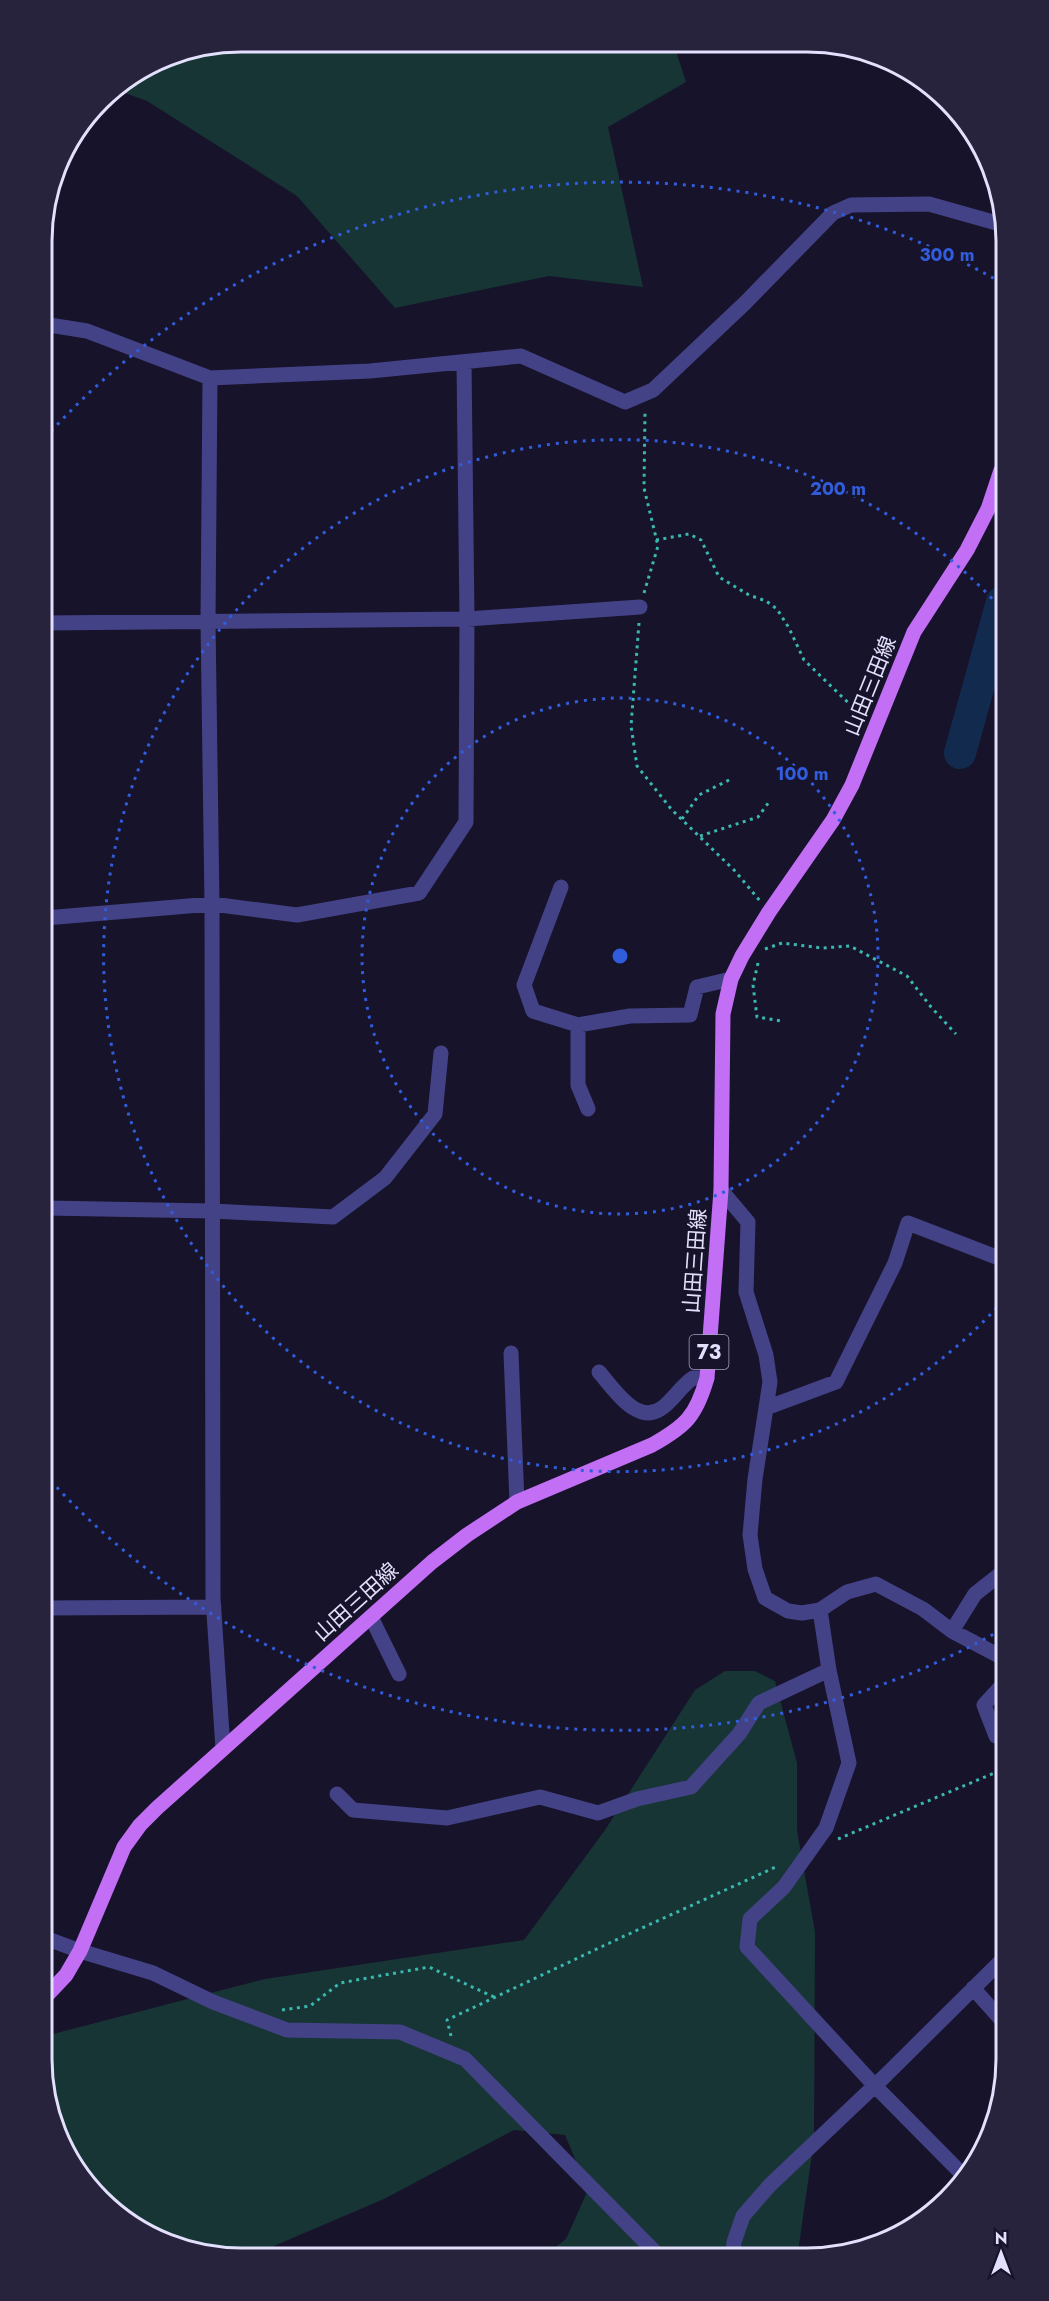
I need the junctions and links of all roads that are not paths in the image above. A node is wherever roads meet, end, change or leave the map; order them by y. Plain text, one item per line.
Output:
1 (995, 223) edge
2 (53, 326) edge
3 (464, 362) junction
4 (210, 378) junction
5 (996, 485) edge
6 (640, 607) dead end
7 (467, 619) junction
8 (208, 621) junction
9 (53, 623) edge
10 (561, 887) dead end
11 (212, 904) junction
12 (53, 917) edge
13 (731, 979) junction
14 (578, 1025) junction
15 (441, 1053) dead end
16 (588, 1109) dead end
17 (721, 1190) junction
18 (52, 1208) edge
19 (212, 1211) junction
20 (996, 1257) edge
21 (511, 1353) dead end
22 (599, 1372) dead end
23 (707, 1378) junction
24 (765, 1408) junction
25 (518, 1502) junction
26 (996, 1578) edge
27 (214, 1607) junction
28 (52, 1608) edge
29 (820, 1610) junction
30 (371, 1617) junction
31 (952, 1631) junction
32 (996, 1654) edge
33 (829, 1670) junction
34 (399, 1674) dead end
35 (996, 1692) edge
36 (996, 1736) edge
37 (224, 1749) junction
38 (337, 1794) dead end
39 (52, 1941) edge
40 (80, 1951) junction
41 (996, 1966) edge
42 (973, 1988) junction
43 (52, 1990) edge
44 (996, 2014) edge
45 (875, 2086) junction
46 (960, 2172) edge
47 (651, 2248) edge
48 (733, 2248) edge

1 - 3 street
2 - 4 street
3 - 4 street
3 - 7 street
4 - 8 street
5 - 13 main road, 山田三田線 / 73
6 - 7 street
7 - 8 street
7 - 11 street
8 - 9 street
8 - 11 street
10 - 14 street
11 - 12 street
11 - 19 street
13 - 14 street
13 - 17 main road, 山田三田線 / 73
14 - 16 street
15 - 19 street
17 - 23 main road, 山田三田線 / 73
17 - 24 street
18 - 19 street
19 - 27 street
20 - 24 street
21 - 25 street
22 - 23 street
23 - 25 main road, 山田三田線 / 73
24 - 29 street
25 - 30 main road, 山田三田線 / 73
26 - 31 street
27 - 28 street
27 - 37 street
29 - 31 street
29 - 33 street
30 - 34 street
30 - 37 main road, 山田三田線 / 73
31 - 32 street
33 - 38 street
33 - 45 street
35 - 36 street
37 - 40 main road, 山田三田線 / 73
39 - 40 street
40 - 43 main road, 山田三田線 / 73
40 - 47 street
41 - 42 street
42 - 44 street
42 - 45 street
45 - 46 street
45 - 48 street

